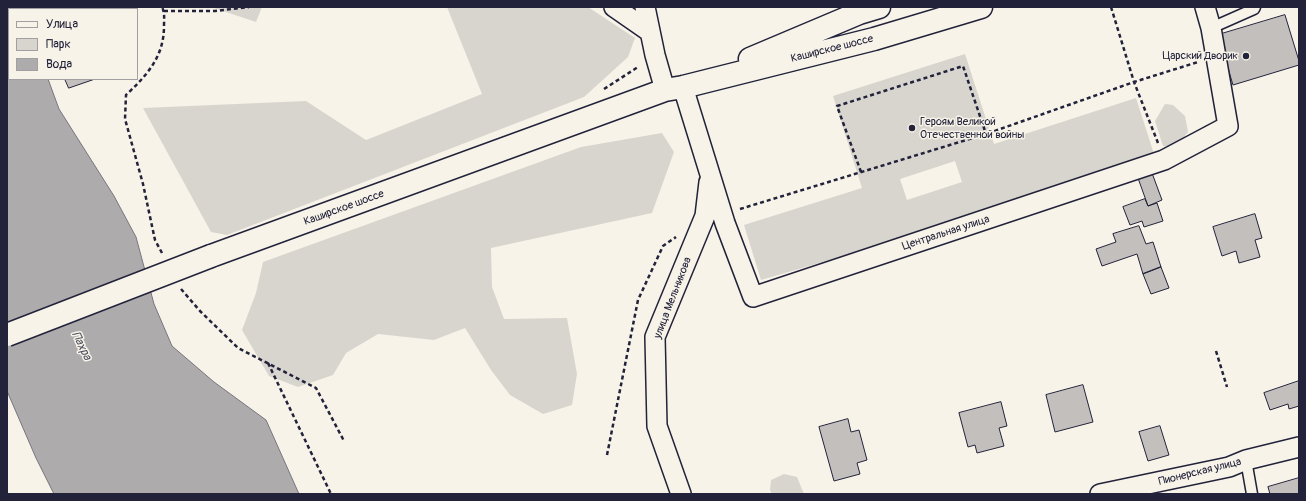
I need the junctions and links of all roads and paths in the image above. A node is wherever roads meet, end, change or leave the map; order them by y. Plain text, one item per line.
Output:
1 (249, 7) edge
2 (614, 7) edge
3 (645, 7) edge
4 (879, 7) edge
5 (981, 7) edge
6 (1111, 7) edge
7 (1205, 7) edge
8 (1255, 7) edge
9 (164, 11) dead end
10 (1211, 28) junction
11 (650, 32) junction
12 (1216, 56) junction
13 (1134, 82) junction
14 (674, 89) junction
15 (986, 134) junction
16 (1164, 160) junction
17 (710, 172) junction
18 (861, 172) junction
19 (734, 211) dead end
20 (7, 335) edge
21 (1216, 351) dead end
22 (268, 363) dead end
23 (1227, 387) dead end
24 (1299, 447) edge
25 (1246, 460) junction
26 (331, 494) edge
27 (681, 494) edge
28 (1100, 494) edge
29 (1252, 494) edge

1 - 9 path
2 - 11 street
3 - 11 street, Центральная улица
4 - 14 main road, Каширское шоссе
5 - 14 main road, Каширское шоссе
6 - 13 path
7 - 10 street, Центральная улица
8 - 10 lane
10 - 12 street, Центральная улица
11 - 14 street, Центральная улица
12 - 13 path
12 - 16 street, Центральная улица
13 - 15 path
13 - 16 path
14 - 17 street, Центральная улица
14 - 20 main road, Каширское шоссе, bridge
15 - 18 path
15 - 18 path
16 - 17 street, Центральная улица
17 - 27 street, улица Мельникова
18 - 19 path
21 - 23 path
22 - 26 path
24 - 25 street, Пионерская улица
25 - 28 street, Пионерская улица
25 - 29 lane

